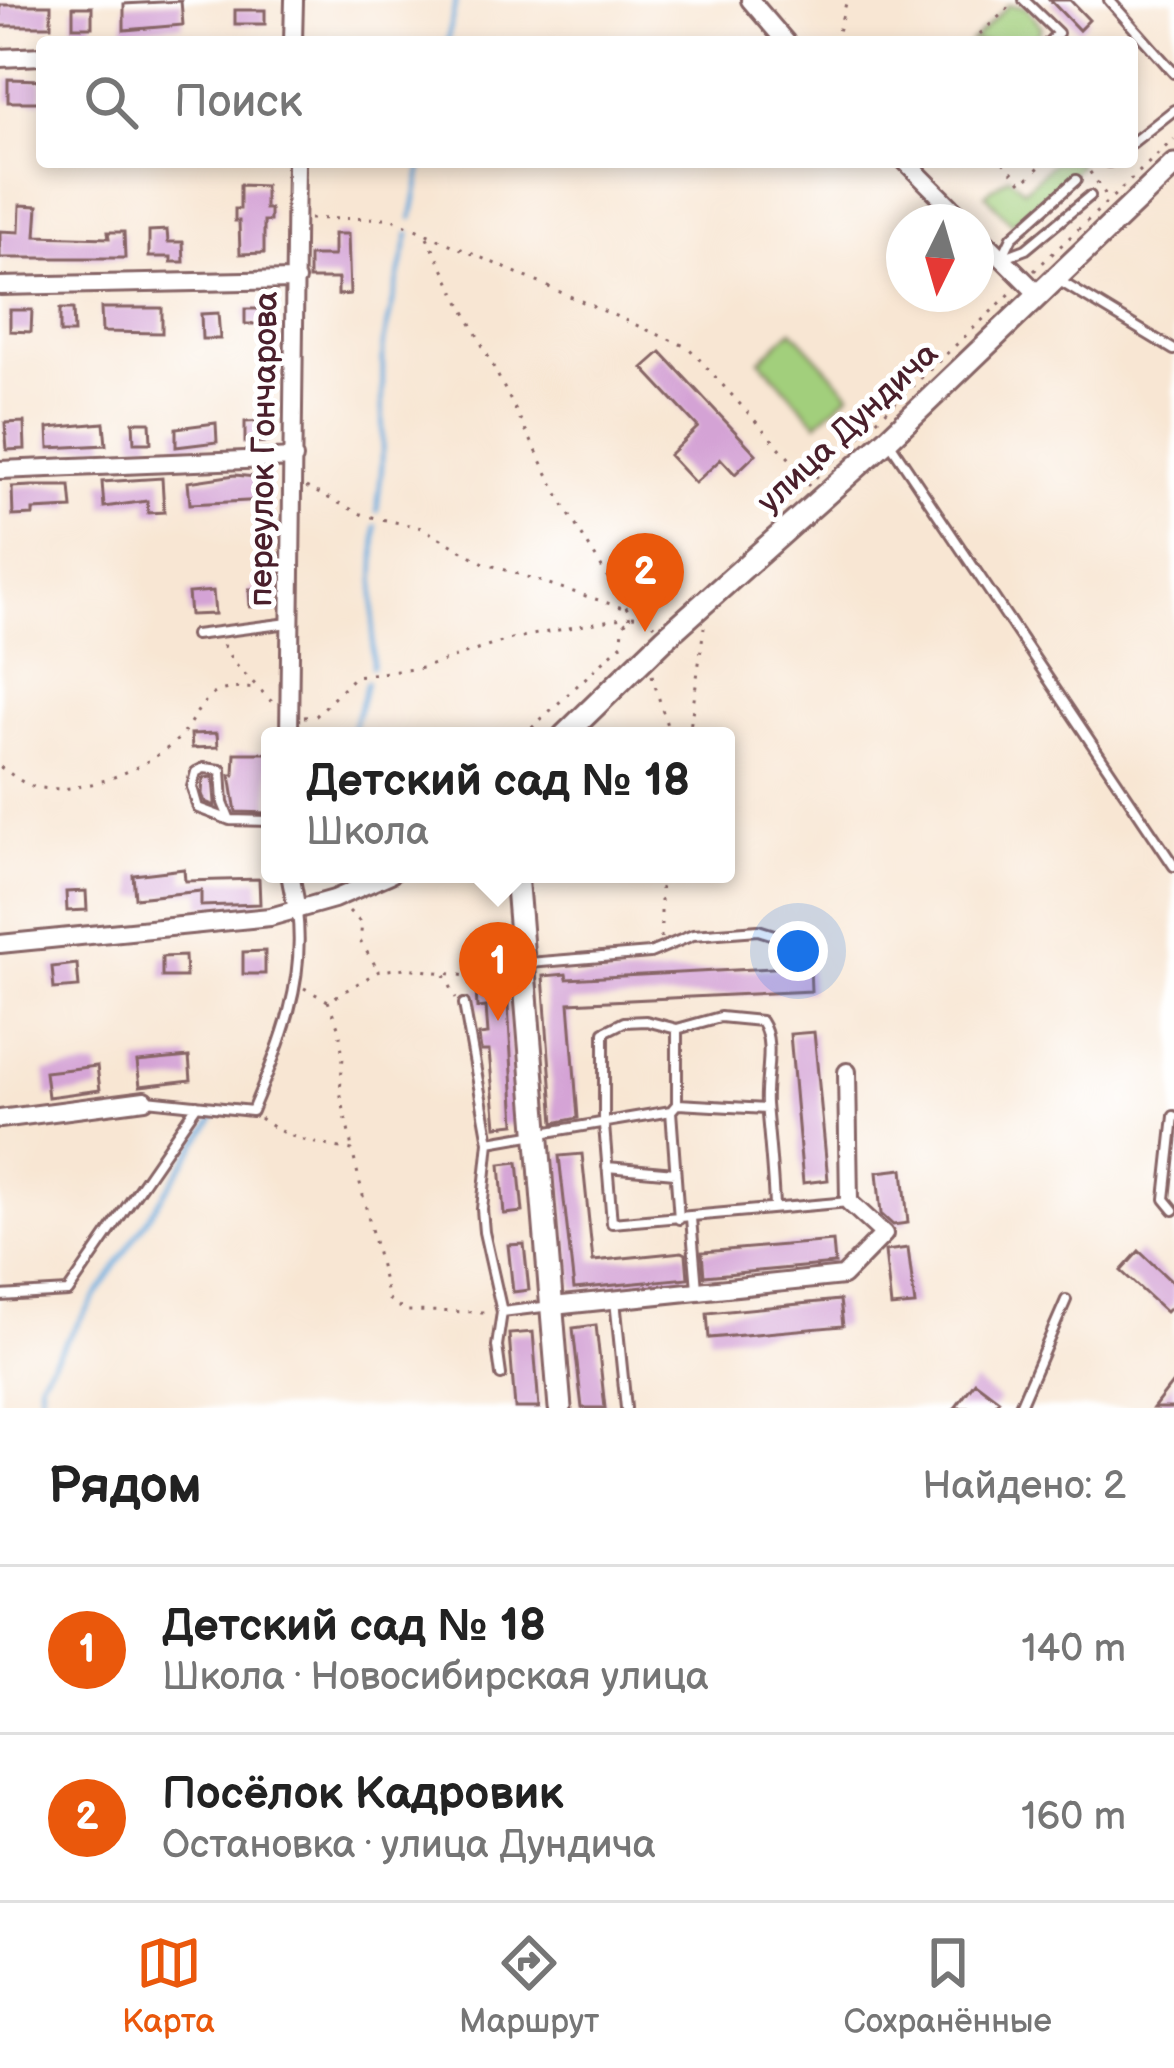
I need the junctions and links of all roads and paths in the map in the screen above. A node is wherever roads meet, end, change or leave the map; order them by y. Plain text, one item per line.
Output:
1 (294, 0) edge
2 (750, 0) edge
3 (847, 0) edge
4 (1021, 0) edge
5 (1109, 0) edge
6 (292, 36) edge
7 (781, 36) edge
8 (837, 36) edge
9 (978, 36) edge
10 (1055, 36) edge
11 (36, 56) edge
12 (0, 58) edge
13 (1174, 73) edge
14 (1174, 110) edge
15 (1138, 138) edge
16 (1174, 139) edge
17 (1174, 165) edge
18 (296, 168) edge
19 (912, 168) edge
20 (1009, 168) edge
21 (1039, 168) edge
22 (1087, 168) edge
23 (1076, 179) dead end
24 (1090, 196) dead end
25 (1109, 200) junction
26 (948, 204) edge
27 (296, 219) junction
28 (427, 236) junction
29 (994, 250) edge
30 (1002, 258) junction
31 (1057, 279) junction
32 (296, 280) junction
33 (0, 286) edge
34 (1032, 288) junction
35 (1174, 350) edge
36 (887, 439) junction
37 (294, 458) junction
38 (0, 470) edge
39 (294, 480) junction
40 (811, 482) junction
41 (794, 499) dead end
42 (628, 610) junction
43 (706, 615) dead end
44 (632, 616) junction
45 (291, 623) junction
46 (218, 633) junction
47 (195, 635) dead end
48 (666, 637) junction
49 (647, 654) junction
50 (256, 688) junction
51 (289, 726) edge
52 (533, 727) edge
53 (574, 727) edge
54 (667, 727) edge
55 (690, 727) edge
56 (0, 767) edge
57 (230, 820) junction
58 (261, 821) edge
59 (1174, 866) edge
60 (292, 883) edge
61 (370, 883) edge
62 (517, 883) edge
63 (661, 883) edge
64 (334, 898) junction
65 (297, 910) junction
66 (0, 944) edge
67 (806, 945) dead end
68 (661, 948) junction
69 (522, 964) junction
70 (379, 971) junction
71 (446, 974) junction
72 (466, 976) junction
73 (298, 985) junction
74 (328, 1001) junction
75 (464, 1004) junction
76 (677, 1029) junction
77 (847, 1072) dead end
78 (145, 1100) joint
79 (197, 1105) junction
80 (674, 1108) junction
81 (766, 1109) junction
82 (252, 1111) junction
83 (1174, 1116) edge
84 (0, 1119) edge
85 (604, 1125) junction
86 (538, 1133) junction
87 (489, 1142) junction
88 (352, 1150) junction
89 (607, 1167) junction
90 (675, 1173) junction
91 (849, 1202) junction
92 (774, 1208) junction
93 (1174, 1210) edge
94 (679, 1219) junction
95 (691, 1219) junction
96 (698, 1290) junction
97 (0, 1297) edge
98 (615, 1299) junction
99 (1066, 1300) dead end
100 (553, 1306) junction
101 (502, 1312) junction
102 (501, 1375) dead end
103 (560, 1408) edge
104 (626, 1408) edge
105 (1019, 1408) edge

1 - 6 street
2 - 7 street
3 - 8 path
4 - 9 path
4 - 10 lane
5 - 13 lane
11 - 12 street
14 - 15 lane
16 - 25 path
17 - 31 main road, улица Дундича
18 - 27 street, переулок Гончарова
19 - 26 street
20 - 21 path
22 - 25 path
23 - 30 lane
24 - 30 lane
25 - 34 path
27 - 28 path
27 - 32 street, переулок Гончарова
28 - 40 path
28 - 42 path
29 - 30 street
30 - 34 street
31 - 34 main road, улица Дундича
31 - 35 lane
32 - 33 street
32 - 37 street, переулок Гончарова
34 - 36 main road, улица Дундича
34 - 40 path
36 - 48 main road, улица Дундича
36 - 59 lane
37 - 38 street
37 - 39 street, переулок Гончарова
39 - 42 path
39 - 45 street, переулок Гончарова
40 - 41 path
42 - 44 path
43 - 55 path
44 - 48 path
44 - 51 path
44 - 52 path
45 - 46 lane
45 - 51 street, переулок Гончарова
46 - 47 lane
46 - 50 path
48 - 49 main road, улица Дундича
49 - 53 main road, улица Дундича
49 - 54 path
50 - 51 path
50 - 56 path
57 - 57 lane
57 - 58 lane
60 - 65 street
61 - 64 street
62 - 69 main road
63 - 68 path
64 - 65 street
64 - 70 path
65 - 66 street
65 - 73 lane
67 - 68 lane
68 - 69 lane
69 - 72 path
69 - 86 main road
70 - 71 path
70 - 74 path
71 - 72 path
71 - 75 path
72 - 75 path
73 - 74 path
73 - 82 lane
74 - 88 path
75 - 87 lane
76 - 80 lane
76 - 81 lane
76 - 85 lane
77 - 91 street
78 - 79 lane
78 - 84 street
79 - 82 lane
79 - 97 lane
80 - 81 lane
80 - 85 lane
80 - 90 lane
81 - 92 lane
82 - 88 path
83 - 93 lane
85 - 86 lane
85 - 89 lane
86 - 87 lane
86 - 100 main road
87 - 101 lane
88 - 101 path
89 - 90 lane
89 - 94 lane
90 - 94 lane
91 - 92 lane
91 - 96 street
92 - 95 lane
94 - 95 lane
95 - 96 lane
96 - 98 street
98 - 100 street
98 - 104 lane
99 - 105 lane
100 - 101 lane
100 - 103 main road
101 - 102 lane

